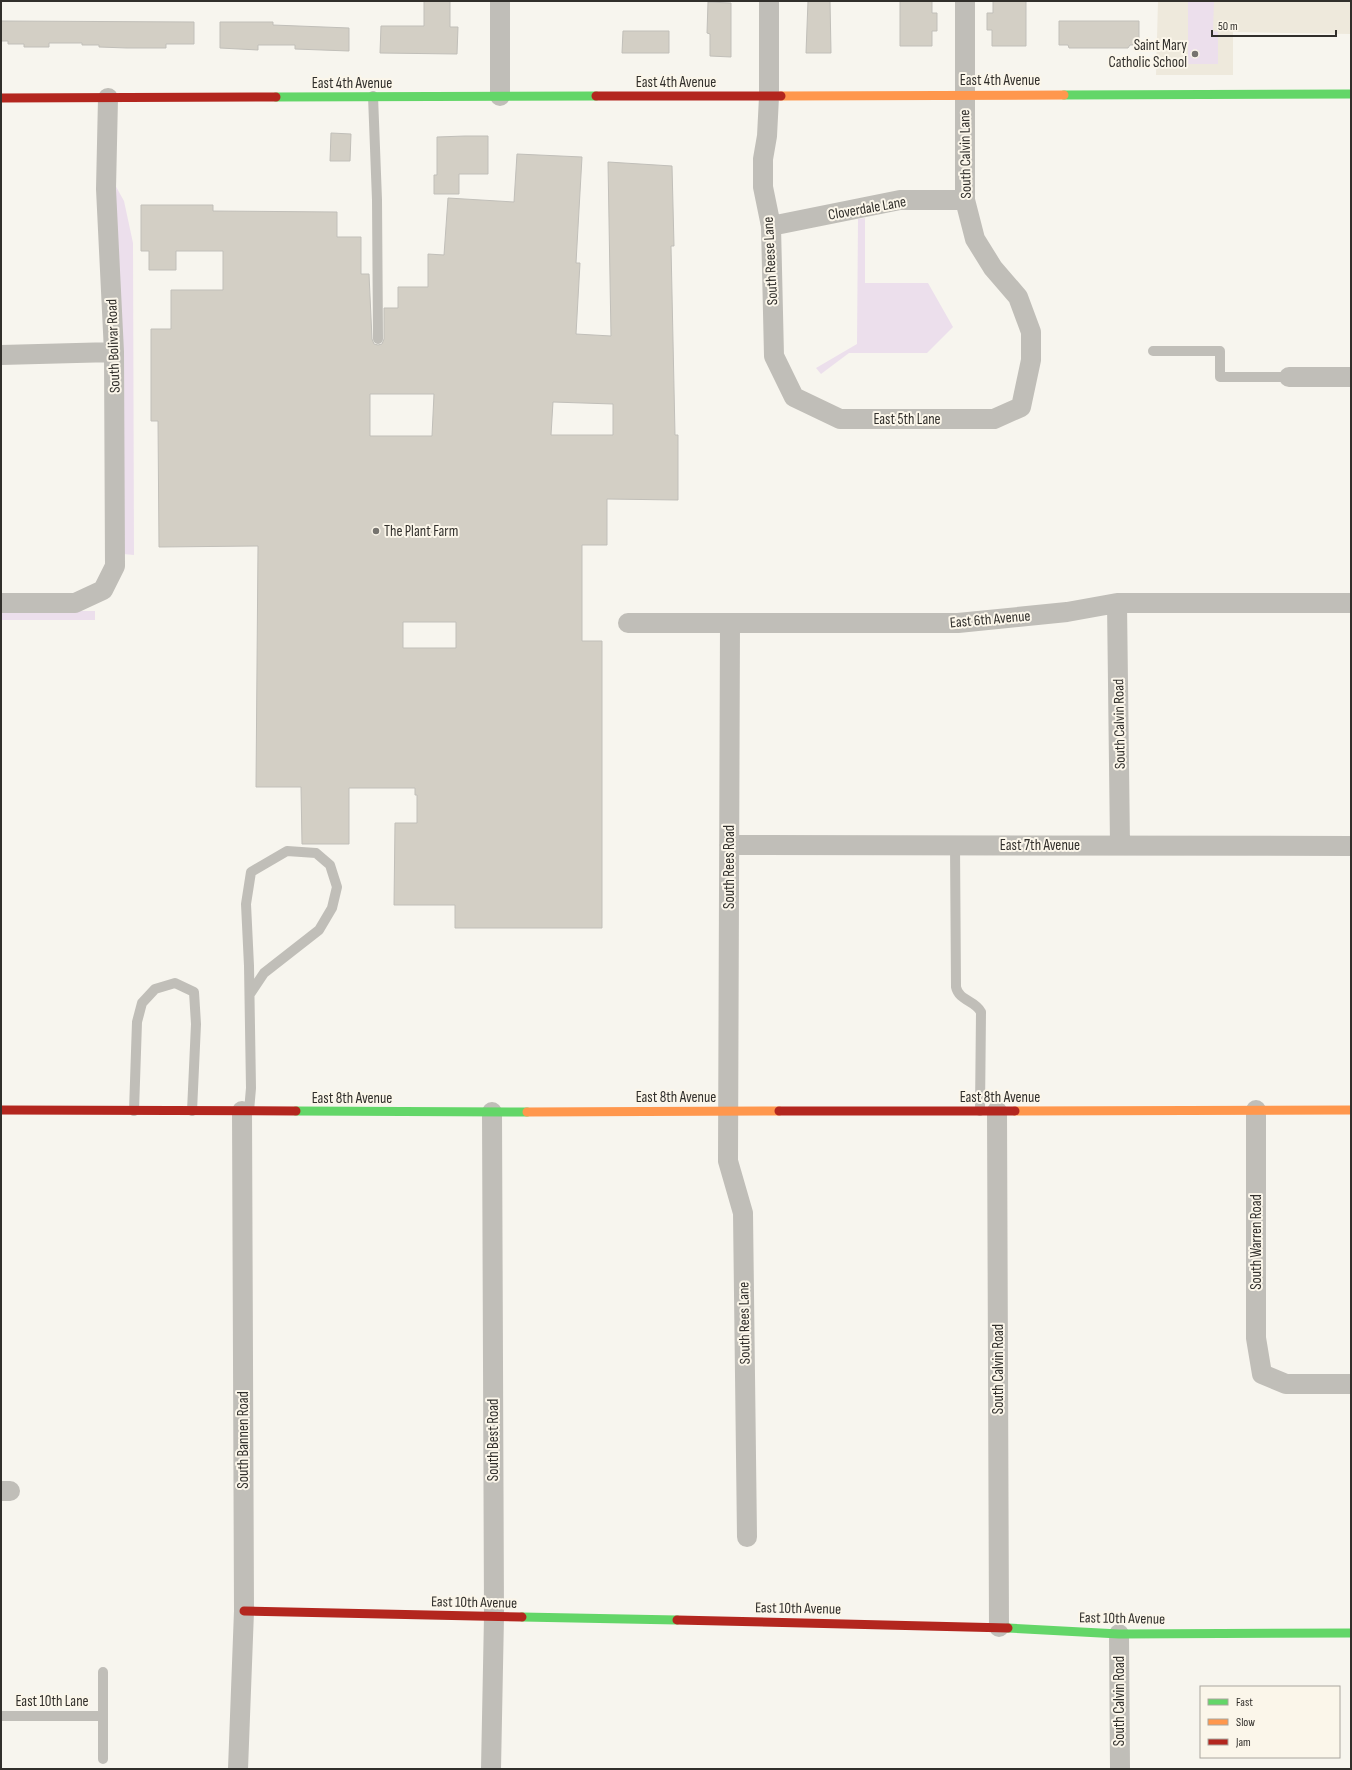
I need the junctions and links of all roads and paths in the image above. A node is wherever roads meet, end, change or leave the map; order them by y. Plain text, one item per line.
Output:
1 (500, 1) edge
2 (769, 1) edge
3 (965, 1) edge
4 (965, 94) junction
5 (1351, 94) edge
6 (373, 96) junction
7 (500, 96) junction
8 (769, 97) junction
9 (1, 98) edge
10 (108, 98) junction
11 (965, 200) junction
12 (771, 226) junction
13 (378, 339) dead end
14 (1153, 351) dead end
15 (114, 352) junction
16 (1, 355) edge
17 (1351, 377) edge
18 (1289, 378) joint
19 (794, 397) joint
20 (1021, 407) joint
21 (1117, 602) junction
22 (1351, 602) edge
23 (1, 603) edge
24 (628, 624) dead end
25 (730, 624) junction
26 (729, 845) junction
27 (955, 845) junction
28 (1120, 845) junction
29 (1351, 846) edge
30 (250, 994) junction
31 (1, 1110) edge
32 (1256, 1110) junction
33 (1351, 1110) edge
34 (134, 1111) junction
35 (192, 1111) junction
36 (245, 1111) junction
37 (728, 1111) junction
38 (988, 1111) junction
39 (492, 1112) junction
40 (1351, 1384) edge
41 (747, 1537) dead end
42 (244, 1611) junction
43 (494, 1616) junction
44 (999, 1627) junction
45 (1351, 1633) edge
46 (1119, 1634) junction
47 (103, 1672) dead end
48 (1, 1716) edge
49 (103, 1716) junction
50 (103, 1759) dead end
51 (238, 1769) edge
52 (491, 1769) edge
53 (1120, 1769) edge

1 - 7 street
2 - 8 street, South Reese Lane
3 - 4 street, South Calvin Lane
4 - 5 street, East 4th Avenue
4 - 8 street, East 4th Avenue
4 - 11 street, South Calvin Lane
6 - 7 street, East 4th Avenue
6 - 10 street, East 4th Avenue
6 - 13 lane
7 - 8 street, East 4th Avenue
8 - 12 street, South Reese Lane
9 - 10 street, East 4th Avenue
10 - 15 street, South Bolivar Road
11 - 12 street, Cloverdale Lane
11 - 20 street, South Calvin Lane
12 - 19 street, South Reese Lane
14 - 18 lane
15 - 16 street
15 - 23 street, South Bolivar Road
17 - 18 street
19 - 20 street, East 5th Lane
21 - 22 street, East 6th Avenue
21 - 25 street, East 6th Avenue
21 - 28 street, South Calvin Road
24 - 25 street, East 6th Avenue
25 - 26 street, South Rees Road
26 - 27 street, East 7th Avenue
26 - 37 street, South Rees Road
27 - 28 street, East 7th Avenue
27 - 38 lane
28 - 29 street, East 7th Avenue
30 - 30 lane
30 - 36 lane
31 - 34 street, East 8th Avenue
32 - 33 street, East 8th Avenue
32 - 38 street, East 8th Avenue
32 - 40 street, South Warren Road
34 - 35 street, East 8th Avenue
34 - 35 lane
35 - 36 street, East 8th Avenue
36 - 39 street, East 8th Avenue
36 - 42 street, South Bannen Road
37 - 38 street, East 8th Avenue
37 - 39 street, East 8th Avenue
37 - 41 street, South Rees Lane
38 - 44 street, South Calvin Road
39 - 43 street, South Best Road
42 - 43 street, East 10th Avenue
42 - 51 street, South Bannen Road
43 - 44 street, East 10th Avenue
43 - 52 street, South Best Road
44 - 46 street, East 10th Avenue
45 - 46 street, East 10th Avenue
46 - 53 street, South Calvin Road
47 - 49 lane
48 - 49 lane, East 10th Lane
49 - 50 lane

